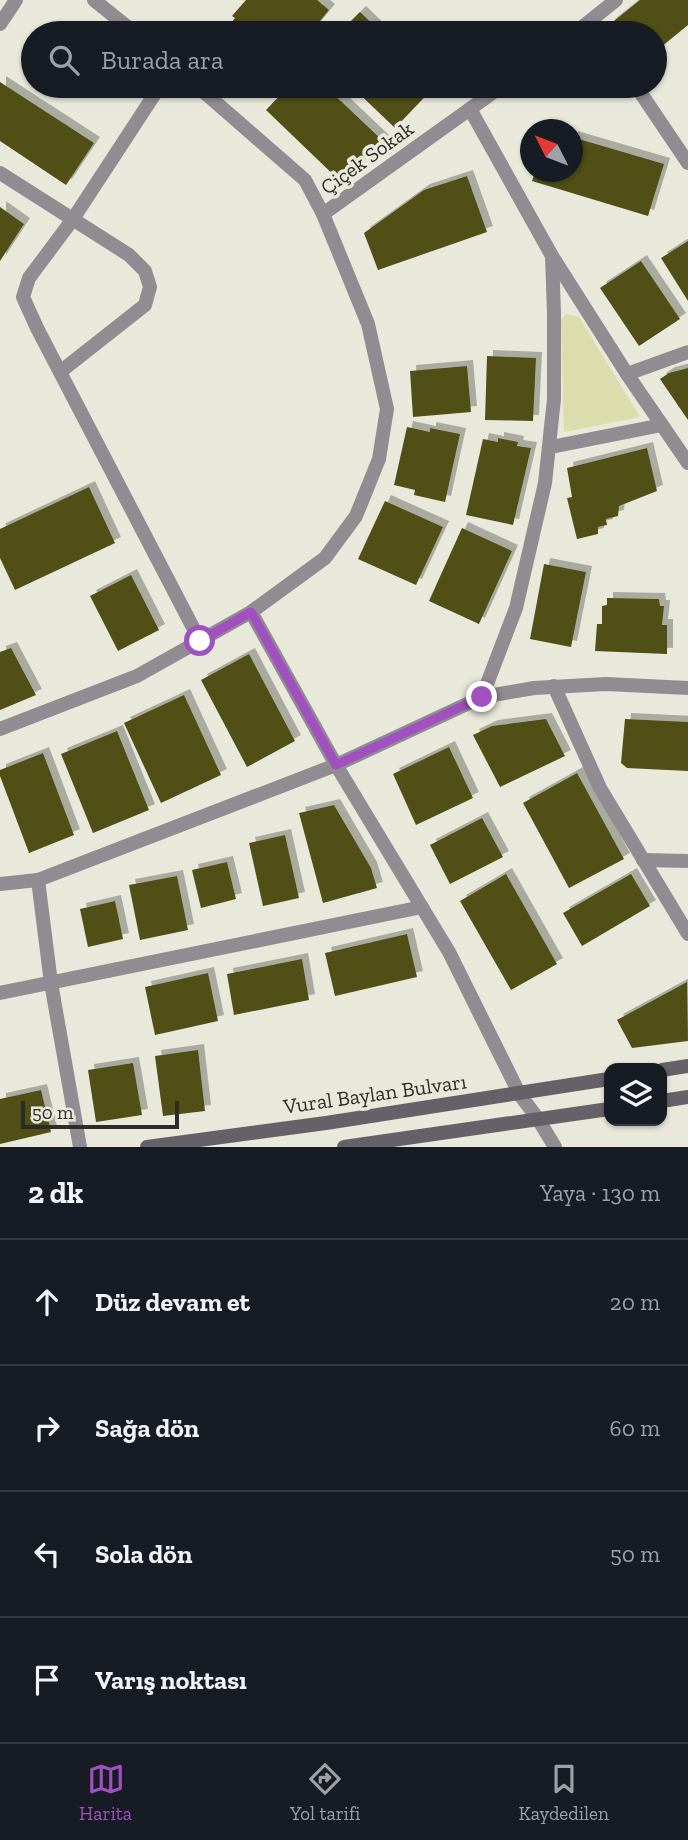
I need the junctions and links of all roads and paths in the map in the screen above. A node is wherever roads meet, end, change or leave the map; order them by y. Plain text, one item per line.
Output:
1 (16, 0) edge
2 (94, 0) edge
3 (616, 0) edge
4 (120, 21) edge
5 (600, 21) edge
6 (0, 24) edge
7 (152, 98) edge
8 (211, 98) edge
9 (485, 98) edge
10 (644, 98) edge
11 (470, 109) junction
12 (688, 163) edge
13 (0, 173) edge
14 (323, 215) junction
15 (73, 219) junction
16 (552, 256) junction
17 (688, 352) edge
18 (60, 372) junction
19 (626, 374) junction
20 (662, 425) junction
21 (551, 447) junction
22 (688, 464) edge
23 (251, 612) junction
24 (200, 641) junction
25 (554, 687) junction
26 (688, 688) edge
27 (482, 697) junction
28 (0, 729) edge
29 (336, 765) junction
30 (643, 860) junction
31 (688, 862) edge
32 (38, 880) junction
33 (0, 884) edge
34 (422, 907) junction
35 (688, 934) edge
36 (51, 983) junction
37 (0, 993) edge
38 (688, 1066) edge
39 (667, 1069) edge
40 (604, 1080) edge
41 (520, 1095) junction
42 (688, 1097) edge
43 (667, 1100) edge
44 (604, 1110) edge
45 (538, 1119) junction
46 (80, 1147) edge
47 (147, 1147) edge
48 (344, 1147) edge
49 (555, 1147) edge

1 - 6 street
2 - 4 street
3 - 5 street
7 - 15 street
8 - 14 street
9 - 11 street, Çiçek Sokak
10 - 12 street
11 - 14 street, Çiçek Sokak
11 - 16 street
13 - 15 street
14 - 23 street
15 - 18 street
15 - 18 street
16 - 19 street
16 - 21 street
17 - 19 street
18 - 24 street
19 - 20 street
20 - 21 street
20 - 22 street
21 - 27 street
23 - 24 street
23 - 29 street
24 - 28 street
25 - 26 street
25 - 27 street
25 - 30 street
27 - 29 street
29 - 32 street
29 - 34 street
30 - 31 street
30 - 35 street
32 - 33 street
32 - 36 street
34 - 36 street
34 - 41 street
36 - 37 street
36 - 46 street
38 - 39 main road
40 - 41 main road, Vural Baylan Bulvarı
41 - 45 street
41 - 47 main road, Vural Baylan Bulvarı
42 - 43 main road
44 - 45 main road
45 - 48 main road
45 - 49 street

